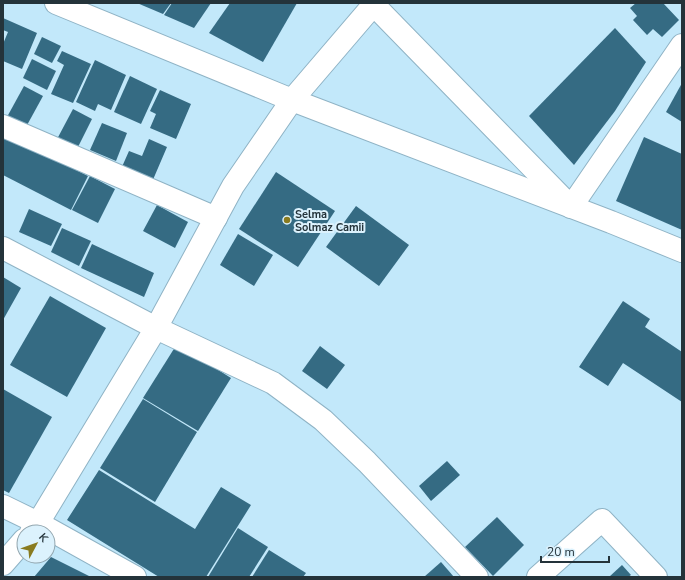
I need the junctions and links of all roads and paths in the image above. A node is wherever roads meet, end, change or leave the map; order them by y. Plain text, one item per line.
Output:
1 (56, 3) edge
2 (374, 3) edge
3 (682, 46) edge
4 (292, 100) junction
5 (3, 126) edge
6 (571, 207) junction
7 (216, 218) junction
8 (3, 248) edge
9 (682, 251) edge
10 (156, 328) junction
11 (3, 506) edge
12 (28, 524) edge
13 (36, 524) edge
14 (56, 539) edge
15 (16, 549) edge
16 (3, 564) edge
17 (135, 577) edge
18 (477, 577) edge
19 (538, 577) edge
20 (656, 577) edge

1 - 4 street
2 - 4 street
2 - 6 street
3 - 6 street
4 - 6 street
4 - 7 street
5 - 7 street
6 - 9 street
7 - 10 street
8 - 10 street
10 - 13 street
10 - 18 street
11 - 12 street
14 - 17 street
15 - 16 street
19 - 20 street

